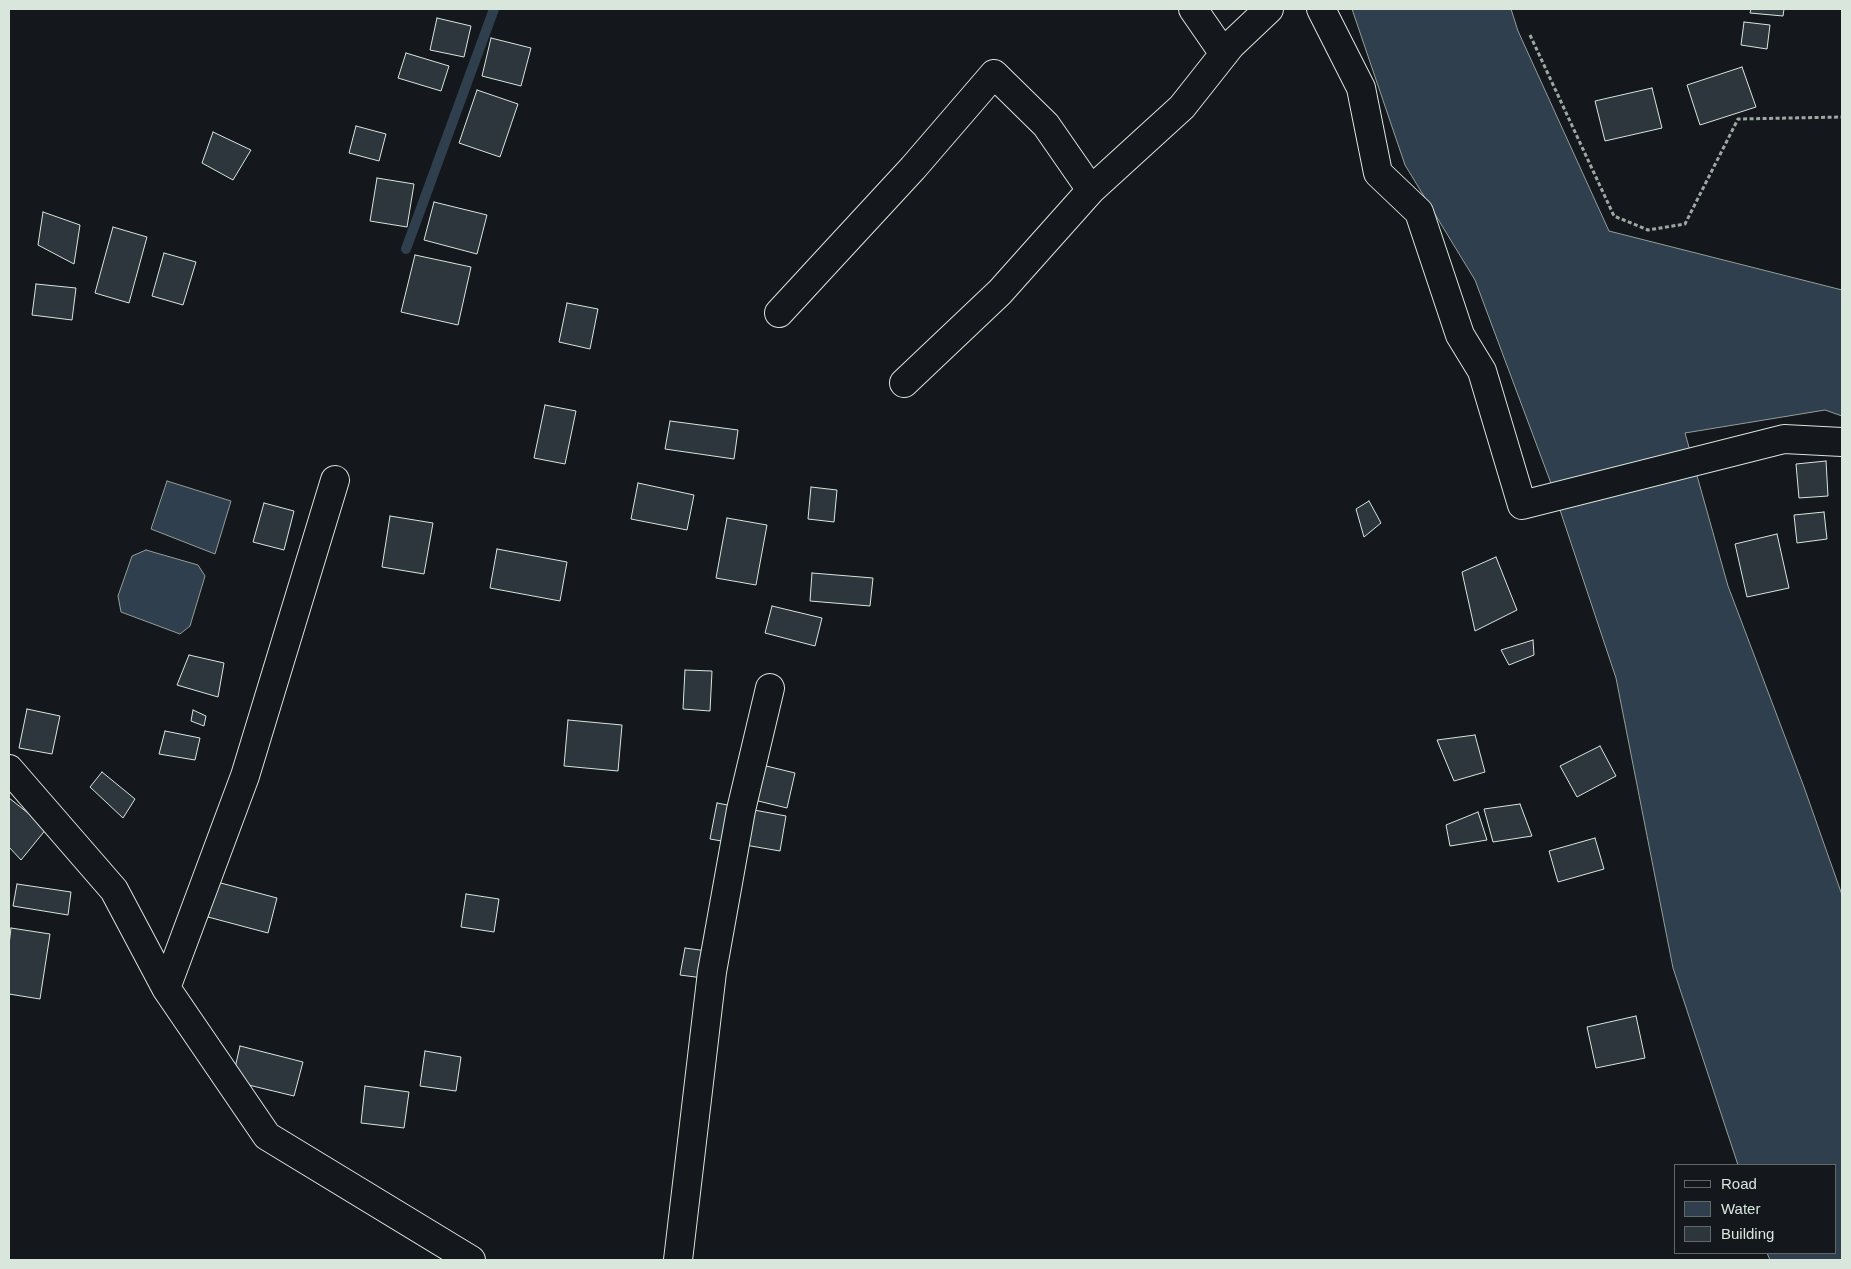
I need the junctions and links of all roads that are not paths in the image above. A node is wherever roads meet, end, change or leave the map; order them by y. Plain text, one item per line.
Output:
1 (1193, 9) edge
2 (1269, 9) edge
3 (1321, 9) edge
4 (1224, 54) junction
5 (1091, 190) junction
6 (779, 313) dead end
7 (904, 383) dead end
8 (1842, 442) edge
9 (335, 480) dead end
10 (770, 688) dead end
11 (9, 769) edge
12 (166, 988) junction
13 (471, 1260) edge
14 (678, 1260) edge

1 - 4 street
2 - 4 street
3 - 8 street
4 - 5 street
5 - 6 street
5 - 7 street
9 - 12 street
10 - 14 street
11 - 12 street
12 - 13 street

